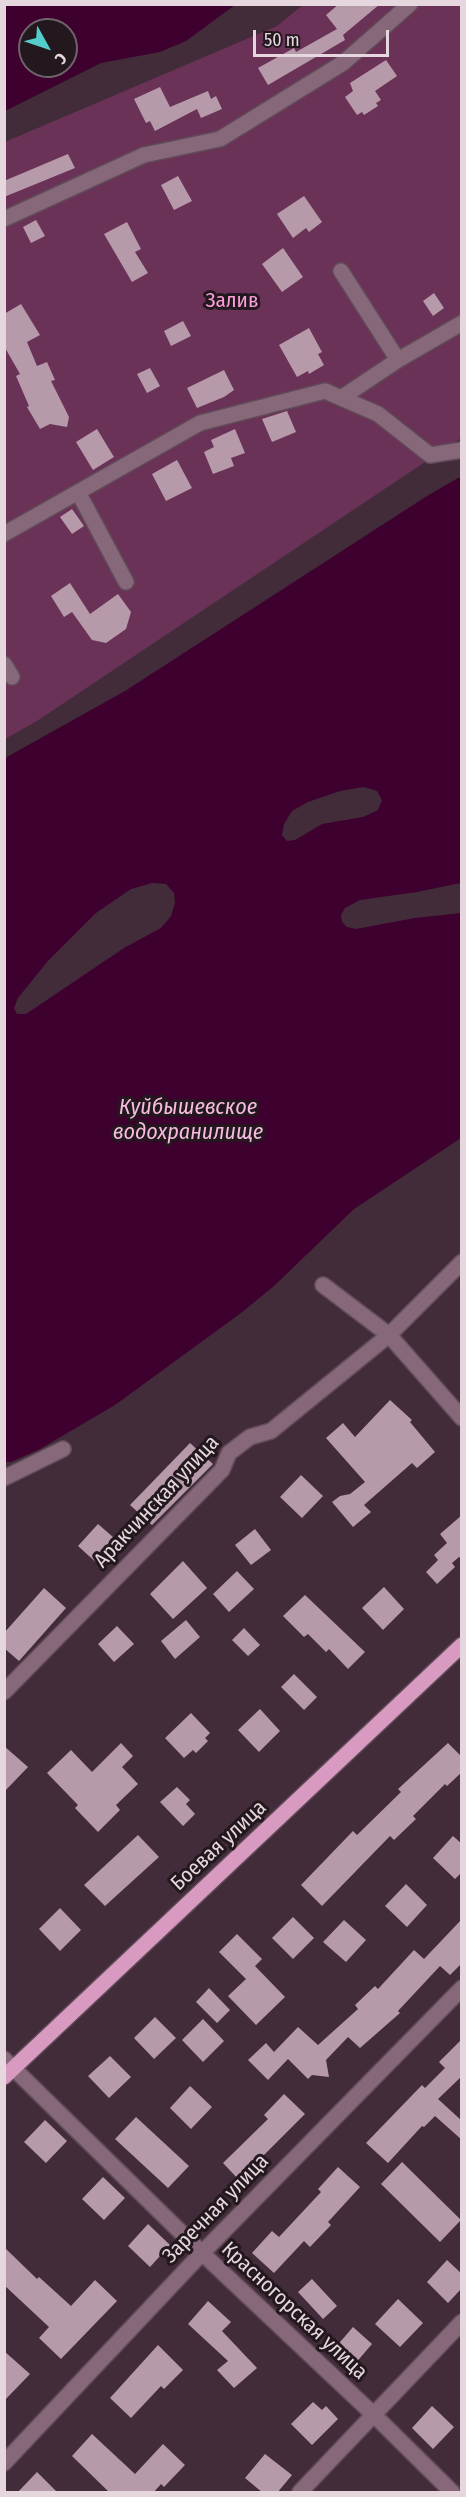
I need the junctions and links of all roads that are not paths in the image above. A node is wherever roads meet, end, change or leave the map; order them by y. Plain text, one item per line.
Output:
1 (410, 4) edge
2 (4, 219) edge
3 (341, 270) dead end
4 (462, 322) edge
5 (398, 360) junction
6 (341, 398) junction
7 (462, 450) edge
8 (78, 492) junction
9 (4, 534) edge
10 (126, 582) dead end
11 (462, 1262) edge
12 (323, 1285) dead end
13 (389, 1335) junction
14 (462, 1418) edge
15 (63, 1449) dead end
16 (4, 1478) edge
17 (462, 1645) edge
18 (4, 1692) edge
19 (462, 1988) edge
20 (7, 2068) edge
21 (202, 2253) junction
22 (462, 2322) edge
23 (374, 2415) junction
24 (4, 2463) edge
25 (300, 2493) edge
26 (452, 2493) edge

1 - 2 street
3 - 5 street
4 - 5 street
5 - 6 street
6 - 7 street
6 - 8 street
8 - 9 street
8 - 10 street
11 - 13 street, Аракчинская улица
12 - 13 street
13 - 14 street
13 - 18 street, Аракчинская улица
15 - 16 street
17 - 20 main road, Боевая улица
19 - 21 street, Заречная улица
20 - 21 street, Красногорская улица
21 - 23 street, Красногорская улица
21 - 24 street, Заречная улица
22 - 23 street
23 - 25 street
23 - 26 street, Красногорская улица

